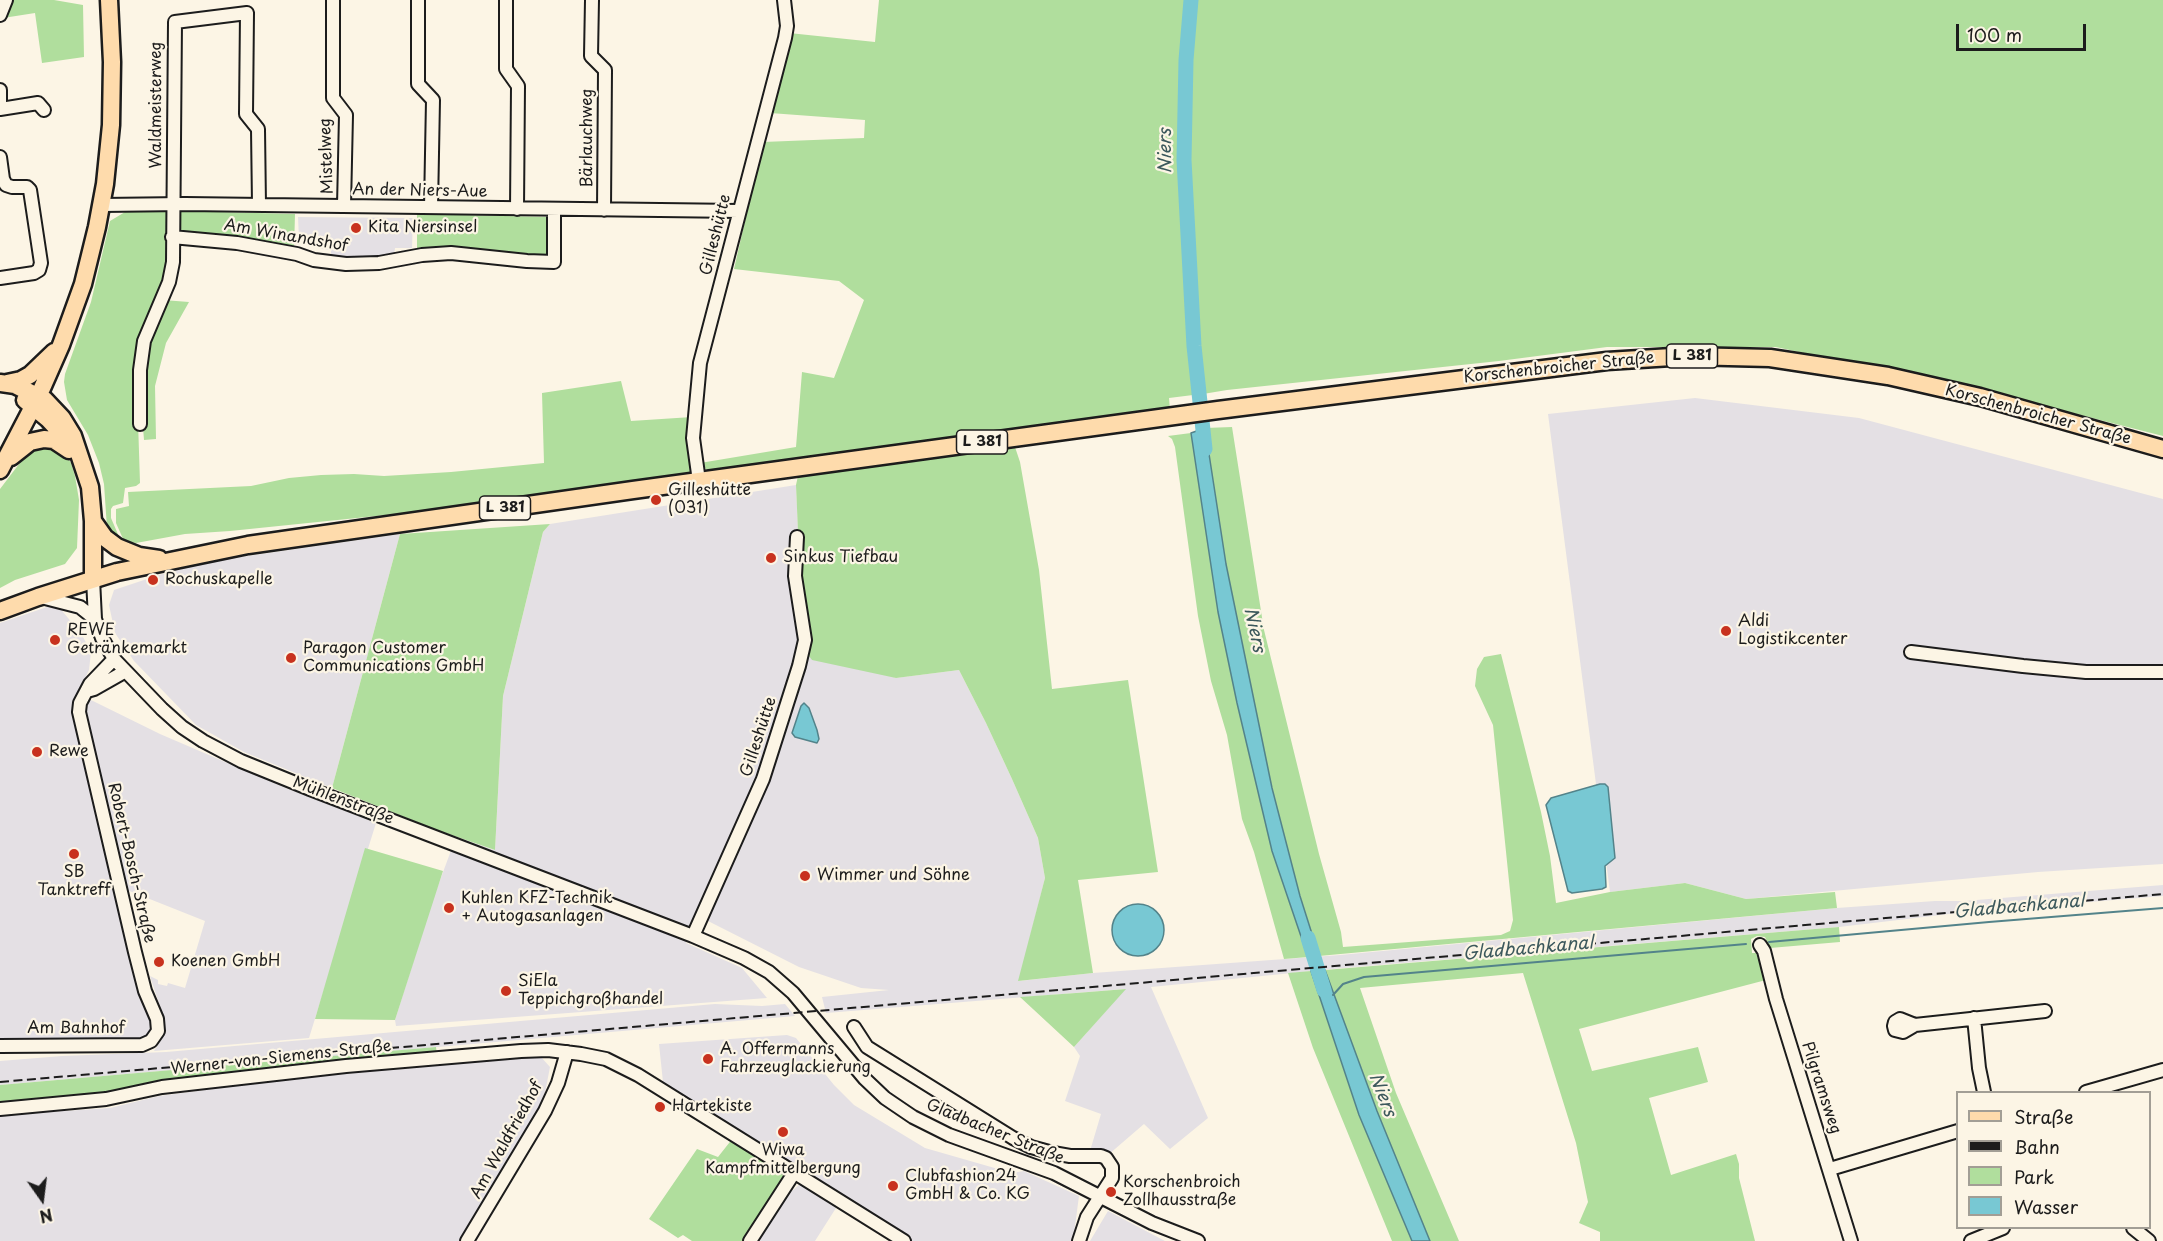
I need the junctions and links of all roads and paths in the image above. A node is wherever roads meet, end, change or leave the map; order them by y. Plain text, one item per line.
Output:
1 (6, 0) edge
2 (109, 0) edge
3 (333, 0) edge
4 (418, 0) edge
5 (506, 0) edge
6 (592, 0) edge
7 (784, 0) edge
8 (0, 15) edge
9 (0, 90) edge
10 (0, 103) edge
11 (0, 109) edge
12 (44, 110) dead end
13 (0, 157) edge
14 (173, 204) junction
15 (102, 205) junction
16 (258, 205) junction
17 (344, 206) junction
18 (431, 207) junction
19 (517, 209) junction
20 (554, 209) junction
21 (604, 210) junction
22 (739, 211) junction
23 (172, 237) junction
24 (0, 278) edge
25 (61, 345) junction
26 (2, 385) edge
27 (36, 401) junction
28 (140, 424) dead end
29 (2163, 449) edge
30 (82, 460) junction
31 (2, 466) edge
32 (699, 481) junction
33 (93, 520) junction
34 (797, 537) dead end
35 (174, 560) junction
36 (93, 579) junction
37 (38, 597) junction
38 (0, 611) edge
39 (95, 619) junction
40 (1911, 652) dead end
41 (114, 660) junction
42 (124, 672) junction
43 (2163, 672) edge
44 (87, 691) junction
45 (693, 936) junction
46 (1760, 945) dead end
47 (785, 986) joint
48 (2045, 1011) dead end
49 (1974, 1018) junction
50 (1916, 1026) dead end
51 (854, 1027) dead end
52 (151, 1041) joint
53 (0, 1046) edge
54 (567, 1052) junction
55 (2163, 1070) edge
56 (1984, 1091) edge
57 (2090, 1091) edge
58 (0, 1108) edge
59 (1956, 1132) edge
60 (1830, 1168) junction
61 (794, 1173) junction
62 (1100, 1196) junction
63 (1998, 1229) edge
64 (2135, 1229) edge
65 (467, 1241) edge
66 (750, 1241) edge
67 (904, 1241) edge
68 (1079, 1241) edge
69 (1198, 1241) edge
70 (1851, 1241) edge
71 (1971, 1241) edge
72 (2149, 1241) edge

1 - 8 street
2 - 15 main road
3 - 17 street, Mistelweg
4 - 18 street
5 - 19 street
6 - 21 street, Bärlauchweg
7 - 22 street, Gilleshütte
9 - 10 street
11 - 12 street
13 - 24 street
14 - 15 street, An der Niers-Aue
14 - 16 street, An der Niers-Aue
14 - 16 street, Waldmeisterweg
14 - 23 street
15 - 25 main road
16 - 17 street, An der Niers-Aue
17 - 18 street, An der Niers-Aue
18 - 19 street, An der Niers-Aue
19 - 20 street, An der Niers-Aue
20 - 21 street, An der Niers-Aue
20 - 23 street, Am Winandshof
21 - 22 street, An der Niers-Aue
22 - 32 street, Gilleshütte
23 - 28 street
25 - 26 main road
25 - 27 main road
26 - 27 main road
27 - 30 main road, Mühlenstraße
27 - 31 main road
29 - 32 main road, Korschenbroicher Straße / L 381
30 - 31 main road
30 - 33 main road, Mühlenstraße
32 - 35 main road, L 381
33 - 35 main road
33 - 36 main road, Mühlenstraße
34 - 45 street, Gilleshütte
35 - 36 main road, L 381
36 - 37 main road, L 381
36 - 39 street, Mühlenstraße
37 - 38 main road, L 381
37 - 39 street
39 - 41 street, Mühlenstraße
40 - 43 street
41 - 42 street, Mühlenstraße
41 - 44 street, Robert-Bosch-Straße
42 - 44 street
42 - 45 street, Mühlenstraße
44 - 52 street, Robert-Bosch-Straße
45 - 47 street, Mühlenstraße
46 - 60 street, Pilgramsweg
47 - 62 street, Gladbacher Straße
48 - 49 street
49 - 50 street
49 - 56 street
51 - 62 street, Gladbacher Straße
52 - 53 street, Am Bahnhof
54 - 58 street, Werner-von-Siemens-Straße
54 - 61 street, Werner-von-Siemens-Straße
54 - 65 street, Am Waldfriedhof
55 - 57 street
59 - 60 street
60 - 70 street, Pilgramsweg
61 - 66 street
61 - 67 street, Werner-von-Siemens-Straße
62 - 68 street
62 - 69 street, Gladbacher Straße
63 - 71 street
64 - 72 street

